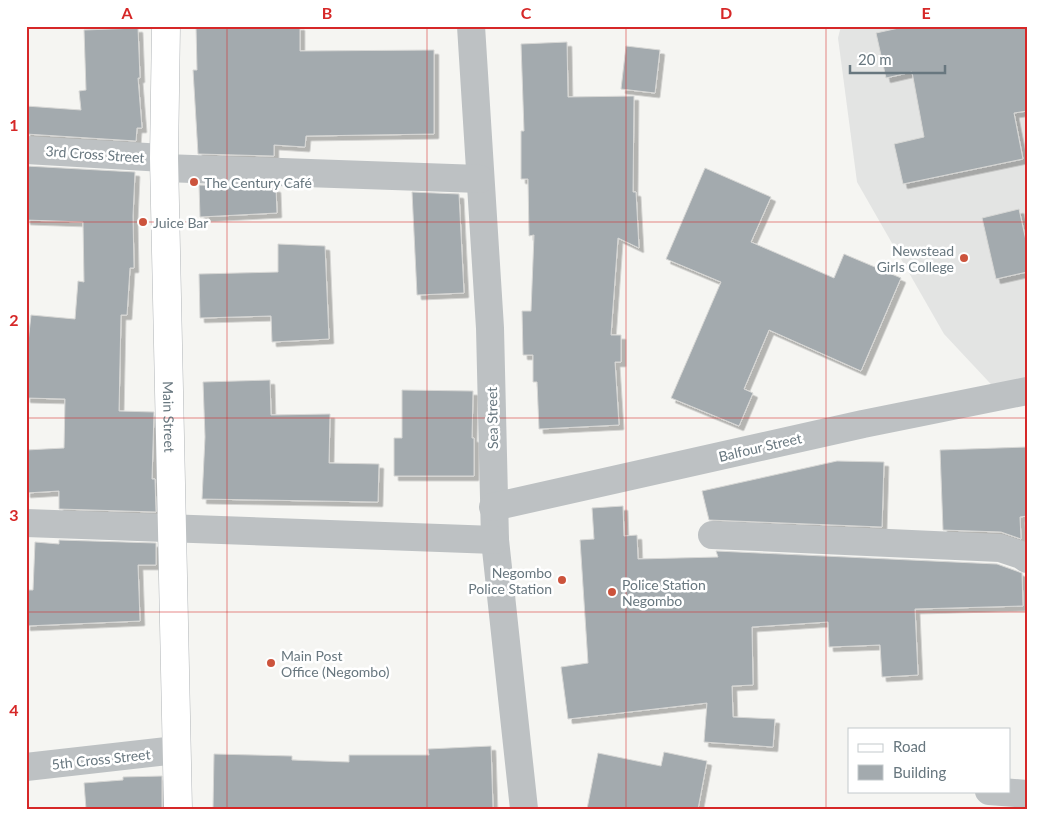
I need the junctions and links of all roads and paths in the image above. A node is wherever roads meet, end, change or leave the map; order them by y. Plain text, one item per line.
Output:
1 (166, 26) edge
2 (471, 26) edge
3 (26, 150) edge
4 (164, 163) junction
5 (480, 179) junction
6 (1027, 391) edge
7 (493, 507) junction
8 (26, 523) edge
9 (172, 528) junction
10 (712, 535) dead end
11 (495, 540) junction
12 (1027, 558) edge
13 (176, 750) junction
14 (26, 767) edge
15 (1002, 792) edge
16 (1027, 794) edge
17 (178, 809) edge
18 (524, 809) edge

1 - 4 main road, Main Street
2 - 5 street, Sea Street
3 - 4 street, 3rd Cross Street
4 - 5 street, 3rd Cross Street
4 - 9 main road, Main Street
5 - 7 street, Sea Street
6 - 7 street, Balfour Street
7 - 11 street, Sea Street
8 - 9 street
9 - 11 street
9 - 13 main road, Main Street
10 - 12 street
11 - 18 street, Sea Street
13 - 14 street, 5th Cross Street
13 - 17 main road, Main Street
15 - 16 street

